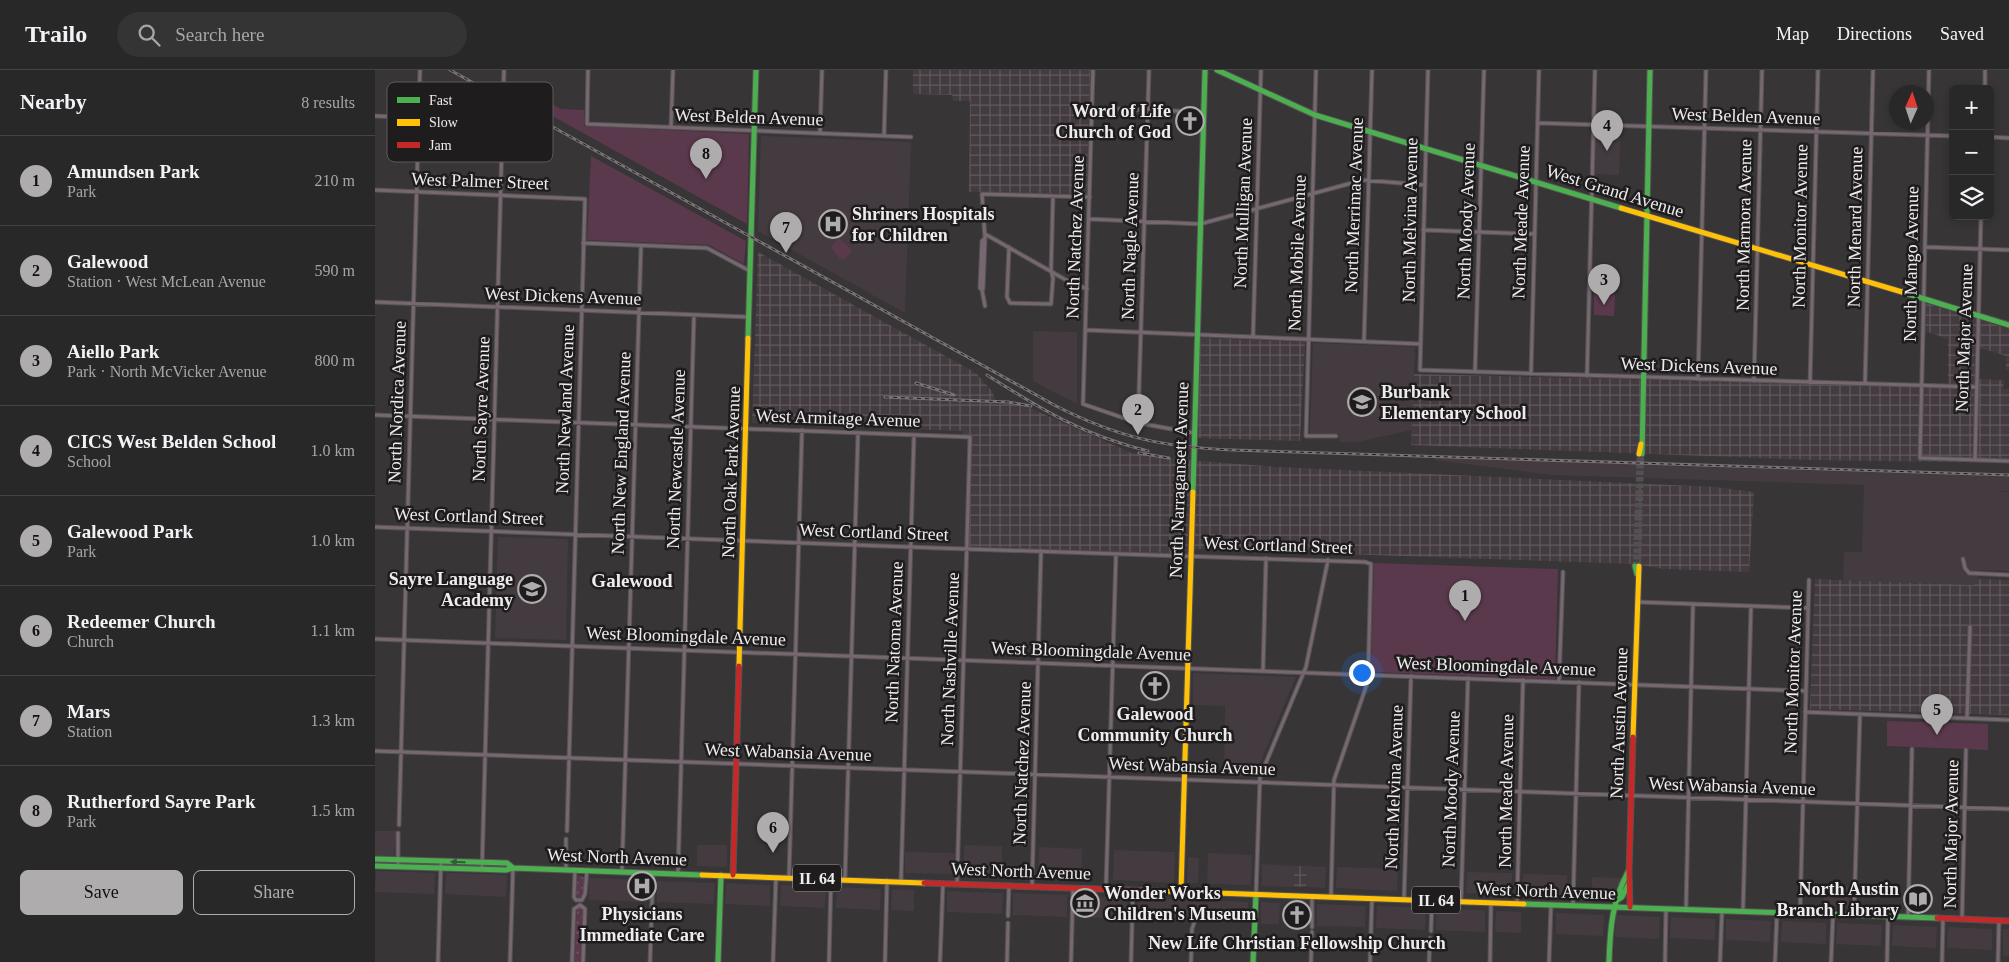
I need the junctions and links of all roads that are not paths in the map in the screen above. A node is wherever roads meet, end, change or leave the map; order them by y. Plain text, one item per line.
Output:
1 (588, 70) edge
2 (673, 70) edge
3 (756, 70) edge
4 (822, 70) edge
5 (886, 70) edge
6 (1093, 70) edge
7 (1149, 70) edge
8 (1205, 70) edge
9 (1217, 70) edge
10 (1261, 70) edge
11 (1316, 70) edge
12 (1372, 70) edge
13 (1428, 70) edge
14 (1483, 70) edge
15 (1539, 70) edge
16 (1595, 70) edge
17 (1650, 70) edge
18 (1706, 70) edge
19 (1762, 70) edge
20 (1818, 70) edge
21 (1873, 70) edge
22 (1929, 70) edge
23 (1985, 70) edge
24 (1985, 85) edge
25 (1260, 91) junction
26 (1092, 108) junction
27 (1148, 110) junction
28 (1204, 112) junction
29 (1315, 115) junction
30 (1538, 123) junction
31 (1593, 125) junction
32 (1649, 126) junction
33 (671, 127) junction
34 (1705, 128) junction
35 (1761, 130) junction
36 (754, 131) junction
37 (1370, 132) junction
38 (1816, 132) junction
39 (820, 133) junction
40 (1871, 134) junction
41 (1927, 135) junction
42 (884, 136) junction
43 (1949, 136) edge
44 (911, 137) dead end
45 (1994, 137) edge
46 (2009, 138) edge
47 (1425, 149) junction
48 (418, 162) edge
49 (502, 162) edge
50 (1481, 165) junction
51 (1369, 179) junction
52 (1536, 181) junction
53 (1425, 185) junction
54 (375, 190) edge
55 (417, 192) junction
56 (1313, 194) junction
57 (501, 195) junction
58 (1056, 196) junction
59 (1090, 197) junction
60 (585, 198) joint
61 (1591, 198) junction
62 (1257, 209) junction
63 (1646, 214) junction
64 (1089, 219) junction
65 (1981, 220) edge
66 (1144, 221) junction
67 (1201, 224) junction
68 (1423, 230) junction
69 (1479, 232) junction
70 (1702, 232) junction
71 (1535, 234) junction
72 (985, 236) junction
73 (583, 243) junction
74 (641, 246) junction
75 (1009, 247) junction
76 (1925, 247) junction
77 (1757, 248) junction
78 (1980, 249) junction
79 (2009, 250) edge
80 (1813, 265) junction
81 (750, 271) junction
82 (1051, 271) junction
83 (1867, 282) junction
84 (1087, 289) junction
85 (1923, 299) junction
86 (375, 302) edge
87 (414, 304) junction
88 (985, 306) dead end
89 (497, 307) junction
90 (581, 310) junction
91 (639, 313) junction
92 (694, 315) junction
93 (1979, 316) junction
94 (749, 317) junction
95 (2009, 325) edge
96 (1085, 330) junction
97 (1141, 332) junction
98 (1197, 335) junction
99 (1253, 337) junction
100 (1309, 339) junction
101 (1364, 341) junction
102 (1421, 344) junction
103 (1420, 370) joint
104 (1475, 372) junction
105 (1531, 374) junction
106 (1587, 376) junction
107 (1642, 378) junction
108 (1698, 379) junction
109 (1754, 381) junction
110 (1810, 383) junction
111 (1865, 384) junction
112 (1922, 385) junction
113 (1977, 387) junction
114 (375, 415) edge
115 (411, 416) junction
116 (494, 419) junction
117 (579, 422) junction
118 (1139, 423) junction
119 (636, 424) junction
120 (691, 426) junction
121 (746, 428) junction
122 (802, 430) junction
123 (858, 432) junction
124 (1194, 433) junction
125 (914, 435) junction
126 (1336, 436) dead end
127 (970, 437) joint
128 (1640, 454) tunnel mouth
129 (1975, 460) junction
130 (2009, 461) edge
131 (375, 527) edge
132 (407, 528) junction
133 (491, 531) junction
134 (575, 534) junction
135 (632, 536) junction
136 (688, 538) junction
137 (743, 540) junction
138 (799, 542) junction
139 (855, 545) junction
140 (911, 547) junction
141 (967, 549) junction
142 (1041, 551) junction
143 (1116, 554) junction
144 (1191, 556) junction
145 (1266, 558) junction
146 (1963, 559) dead end
147 (1328, 560) junction
148 (1637, 566) tunnel mouth
149 (1563, 572) dead end
150 (2009, 576) edge
151 (1809, 580) dead end
152 (1637, 602) junction
153 (1693, 604) junction
154 (1751, 606) junction
155 (1808, 608) junction
156 (1969, 627) dead end
157 (375, 639) edge
158 (404, 640) junction
159 (488, 643) junction
160 (572, 646) junction
161 (629, 648) junction
162 (685, 650) junction
163 (739, 652) junction
164 (796, 654) junction
165 (852, 656) junction
166 (908, 658) junction
167 (964, 660) junction
168 (1038, 663) junction
169 (1113, 666) junction
170 (1187, 668) junction
171 (1263, 671) junction
172 (1303, 672) junction
173 (1368, 675) junction
174 (1411, 676) junction
175 (1468, 678) junction
176 (1523, 680) junction
177 (1559, 682) junction
178 (1579, 682) junction
179 (1634, 684) junction
180 (1691, 686) junction
181 (1749, 688) junction
182 (1806, 691) junction
183 (1805, 712) junction
184 (1859, 714) junction
185 (1967, 718) junction
186 (2009, 720) edge
187 (1912, 749) dead end
188 (375, 750) edge
189 (1967, 750) dead end
190 (401, 751) junction
191 (485, 754) junction
192 (569, 758) junction
193 (626, 760) junction
194 (681, 762) junction
195 (736, 763) junction
196 (792, 766) junction
197 (848, 768) junction
198 (904, 770) junction
199 (960, 772) junction
200 (1035, 774) junction
201 (1109, 777) junction
202 (1184, 780) junction
203 (1259, 782) junction
204 (1334, 785) junction
205 (1407, 788) junction
206 (1464, 790) junction
207 (1520, 792) junction
208 (1576, 794) junction
209 (1631, 796) junction
210 (1689, 798) junction
211 (1746, 800) junction
212 (1803, 802) junction
213 (1857, 804) junction
214 (1911, 806) junction
215 (1965, 808) junction
216 (2009, 809) edge
217 (399, 825) dead end
218 (567, 831) dead end
219 (399, 833) dead end
220 (567, 839) dead end
221 (375, 859) edge
222 (398, 860) junction
223 (441, 861) junction
224 (482, 862) junction
225 (375, 866) edge
226 (398, 867) junction
227 (441, 868) junction
228 (513, 868) junction
229 (565, 869) junction
230 (481, 870) junction
231 (575, 870) junction
232 (587, 870) junction
233 (622, 871) junction
234 (653, 872) junction
235 (1629, 872) junction
236 (679, 873) junction
237 (721, 875) junction
238 (733, 875) junction
239 (776, 877) junction
240 (789, 877) junction
241 (831, 878) junction
242 (845, 879) junction
243 (887, 880) junction
244 (901, 881) junction
245 (943, 882) junction
246 (1630, 882) junction
247 (957, 883) junction
248 (1009, 885) junction
249 (1032, 886) junction
250 (1073, 887) junction
251 (1106, 888) junction
252 (1133, 889) junction
253 (1181, 891) junction
254 (1256, 894) junction
255 (1313, 896) junction
256 (1331, 896) junction
257 (1372, 898) junction
258 (1404, 899) junction
259 (1432, 900) junction
260 (1461, 901) junction
261 (1491, 902) junction
262 (1517, 903) junction
263 (1615, 904) junction
264 (1551, 905) junction
265 (1573, 905) junction
266 (1630, 907) junction
267 (1666, 909) junction
268 (1686, 909) junction
269 (1722, 911) junction
270 (1743, 912) junction
271 (1777, 913) junction
272 (1800, 914) junction
273 (1833, 915) junction
274 (1854, 915) junction
275 (1008, 916) dead end
276 (1888, 916) junction
277 (1908, 917) junction
278 (1943, 918) junction
279 (1962, 919) junction
280 (1999, 920) junction
281 (2009, 921) edge
282 (1008, 923) dead end
283 (1194, 923) dead end
284 (1312, 927) dead end
285 (1431, 931) dead end
286 (1312, 932) dead end
287 (1430, 938) dead end
288 (438, 962) edge
289 (510, 962) edge
290 (572, 962) edge
291 (583, 962) edge
292 (649, 962) edge
293 (718, 962) edge
294 (773, 962) edge
295 (829, 962) edge
296 (885, 962) edge
297 (940, 962) edge
298 (1007, 962) edge
299 (1071, 962) edge
300 (1131, 962) edge
301 (1191, 962) edge
302 (1253, 962) edge
303 (1311, 962) edge
304 (1370, 962) edge
305 (1429, 962) edge
306 (1490, 962) edge
307 (1549, 962) edge
308 (1609, 962) edge
309 (1665, 962) edge
310 (1720, 962) edge
311 (1775, 962) edge
312 (1831, 962) edge
313 (1887, 962) edge
314 (1942, 962) edge
315 (1998, 962) edge

1 - 33 street, West Belden Avenue
2 - 33 street
3 - 36 main road, North Oak Park Avenue
4 - 39 street
5 - 42 street
6 - 26 street, North Natchez Avenue
7 - 27 street, North Nagle Avenue
8 - 28 main road, North Narragansett Avenue
9 - 25 main road, West Grand Avenue
10 - 25 street, North Mulligan Avenue
11 - 29 street, North Mobile Avenue
12 - 37 street, North Merrimac Avenue
13 - 47 street, North Melvina Avenue
14 - 50 street, North Moody Avenue
15 - 30 street, North Meade Avenue
16 - 31 street
17 - 32 main road
18 - 34 street
19 - 35 street, North Marmora Avenue
20 - 38 street, North Monitor Avenue
21 - 40 street, North Menard Avenue
22 - 41 street, North Mango Avenue
23 - 24 street
25 - 29 main road, West Grand Avenue
25 - 62 street, North Mulligan Avenue
26 - 27 street
26 - 59 street, North Natchez Avenue
27 - 28 street
27 - 66 street, North Nagle Avenue
28 - 67 main road, North Narragansett Avenue
29 - 37 main road, West Grand Avenue
29 - 56 street, North Mobile Avenue
30 - 31 street, West Belden Avenue
30 - 52 street, North Meade Avenue
31 - 32 street, West Belden Avenue
31 - 61 street
32 - 34 street, West Belden Avenue
32 - 63 main road
33 - 36 street, West Belden Avenue
34 - 35 street, West Belden Avenue
34 - 70 street
35 - 38 street, West Belden Avenue
35 - 77 street, North Marmora Avenue
36 - 39 street, West Belden Avenue
36 - 81 main road, North Oak Park Avenue
37 - 47 main road, West Grand Avenue
37 - 51 street, North Merrimac Avenue
38 - 40 street, West Belden Avenue
38 - 80 street, North Monitor Avenue
39 - 42 street, West Belden Avenue
40 - 41 street, West Belden Avenue
40 - 83 street, North Menard Avenue
41 - 43 street, West Belden Avenue
41 - 76 street, North Mango Avenue
42 - 44 street, West Belden Avenue
45 - 46 street
47 - 50 main road, West Grand Avenue
47 - 53 street, North Melvina Avenue
48 - 55 street, North Nordica Avenue
49 - 57 street, North Sayre Avenue
50 - 52 main road, West Grand Avenue
50 - 69 street, North Moody Avenue
51 - 53 street
51 - 56 street
51 - 101 street, North Merrimac Avenue
52 - 61 main road, West Grand Avenue
52 - 71 street, North Meade Avenue
53 - 68 street, North Melvina Avenue
54 - 55 street, West Palmer Street
55 - 57 street, West Palmer Street
55 - 87 street, North Nordica Avenue
56 - 62 street
56 - 100 street, North Mobile Avenue
57 - 60 street, West Palmer Street
57 - 89 street, North Sayre Avenue
58 - 59 street
58 - 72 street
58 - 82 street
59 - 64 street, North Natchez Avenue
60 - 73 street, North Newland Avenue
61 - 63 main road, West Grand Avenue
61 - 106 street
62 - 67 street
62 - 99 street, North Mulligan Avenue
63 - 70 main road, West Grand Avenue
63 - 107 main road
64 - 66 street
64 - 84 street, North Natchez Avenue
65 - 78 street, North Major Avenue
66 - 67 street
66 - 97 street, North Nagle Avenue
67 - 98 main road, North Narragansett Avenue
68 - 69 street
68 - 102 street, North Melvina Avenue
69 - 71 street
69 - 104 street, North Moody Avenue
70 - 77 main road, West Grand Avenue
70 - 108 street
71 - 105 street, North Meade Avenue
72 - 75 street
72 - 88 street
73 - 74 street
73 - 90 street, North Newland Avenue
74 - 81 street
74 - 91 street, North New England Avenue
75 - 82 street
75 - 82 street
76 - 78 street
76 - 85 street, North Mango Avenue
77 - 80 main road, West Grand Avenue
77 - 109 street, North Marmora Avenue
78 - 79 street
78 - 93 street, North Major Avenue
80 - 83 main road, West Grand Avenue
80 - 110 street, North Monitor Avenue
81 - 94 main road, North Oak Park Avenue
82 - 84 street
83 - 85 main road, West Grand Avenue
83 - 111 street, North Menard Avenue
84 - 96 street, North Natchez Avenue
85 - 93 main road, West Grand Avenue
85 - 112 street, North Mango Avenue
86 - 87 street, West Dickens Avenue
87 - 89 street, West Dickens Avenue
87 - 115 street, North Nordica Avenue
89 - 90 street, West Dickens Avenue
89 - 116 street, North Sayre Avenue
90 - 91 street, West Dickens Avenue
90 - 117 street, North Newland Avenue
91 - 92 street, West Dickens Avenue
91 - 119 street, North New England Avenue
92 - 94 street, West Dickens Avenue
92 - 120 street, North Newcastle Avenue
93 - 95 main road, West Grand Avenue
93 - 113 street, North Major Avenue
94 - 121 main road, North Oak Park Avenue
96 - 97 street
96 - 118 street, North Natchez Avenue
97 - 98 street
97 - 118 street, North Nagle Avenue
98 - 99 street
98 - 124 main road, North Narragansett Avenue
99 - 100 street
100 - 101 street
100 - 126 street, North Mobile Avenue
101 - 102 street
102 - 103 street, North Melvina Avenue
103 - 104 street, West Dickens Avenue
104 - 105 street, West Dickens Avenue
105 - 106 street, West Dickens Avenue
106 - 107 street, West Dickens Avenue
107 - 108 street, West Dickens Avenue
107 - 128 main road
108 - 109 street, West Dickens Avenue
109 - 110 street, West Dickens Avenue
110 - 111 street, West Dickens Avenue
111 - 112 street, West Dickens Avenue
112 - 113 street, West Dickens Avenue
112 - 129 street, North Mango Avenue
113 - 129 street, North Major Avenue
114 - 115 street, West Armitage Avenue
115 - 116 street, West Armitage Avenue
115 - 132 street, North Nordica Avenue
116 - 117 street, West Armitage Avenue
116 - 133 street, North Sayre Avenue
117 - 119 street, West Armitage Avenue
117 - 134 street, North Newland Avenue
118 - 124 street
119 - 120 street, West Armitage Avenue
119 - 135 street, North New England Avenue
120 - 121 street, West Armitage Avenue
120 - 136 street, North Newcastle Avenue
121 - 122 street, West Armitage Avenue
121 - 137 main road, North Oak Park Avenue
122 - 123 street, West Armitage Avenue
122 - 138 street
123 - 125 street, West Armitage Avenue
123 - 139 street
124 - 144 main road, North Narragansett Avenue
125 - 127 street, West Armitage Avenue
125 - 140 street, North Natoma Avenue
127 - 141 street, North Nashville Avenue
129 - 130 street
131 - 132 street, West Cortland Street
132 - 133 street, West Cortland Street
132 - 158 street, North Nordica Avenue
133 - 134 street, West Cortland Street
133 - 159 street, North Sayre Avenue
134 - 135 street, West Cortland Street
134 - 160 street, North Newland Avenue
135 - 136 street, West Cortland Street
135 - 161 street, North New England Avenue
136 - 137 street, West Cortland Street
136 - 162 street, North Newcastle Avenue
137 - 138 street, West Cortland Street
137 - 163 main road, North Oak Park Avenue
138 - 139 street, West Cortland Street
138 - 164 street
139 - 140 street, West Cortland Street
139 - 165 street
140 - 141 street, West Cortland Street
140 - 166 street, North Natoma Avenue
141 - 142 street, West Cortland Street
141 - 167 street, North Nashville Avenue
142 - 143 street, West Cortland Street
142 - 168 street, North Natchez Avenue
143 - 144 street, West Cortland Street
143 - 169 street
144 - 145 street, West Cortland Street
144 - 170 main road, North Narragansett Avenue
145 - 147 street, West Cortland Street
145 - 171 street
146 - 150 street
147 - 172 street
147 - 173 street, West Cortland Street
148 - 152 main road, North Austin Avenue
149 - 177 street
151 - 155 street, North Monitor Avenue
152 - 153 street
152 - 179 main road, North Austin Avenue
153 - 154 street
153 - 180 street
154 - 155 street
154 - 181 street
155 - 182 street, North Monitor Avenue
156 - 185 street
157 - 158 street, West Bloomingdale Avenue
158 - 159 street, West Bloomingdale Avenue
158 - 190 street, North Nordica Avenue
159 - 160 street, West Bloomingdale Avenue
159 - 191 street, North Sayre Avenue
160 - 161 street, West Bloomingdale Avenue
160 - 192 street, North Newland Avenue
161 - 162 street, West Bloomingdale Avenue
161 - 193 street, North New England Avenue
162 - 163 street, West Bloomingdale Avenue
162 - 194 street, North Newcastle Avenue
163 - 164 street, West Bloomingdale Avenue
163 - 195 main road, North Oak Park Avenue
164 - 165 street, West Bloomingdale Avenue
164 - 196 street
165 - 166 street, West Bloomingdale Avenue
165 - 197 street
166 - 167 street, West Bloomingdale Avenue
166 - 198 street, North Natoma Avenue
167 - 168 street, West Bloomingdale Avenue
167 - 199 street, North Nashville Avenue
168 - 169 street, West Bloomingdale Avenue
168 - 200 street, North Natchez Avenue
169 - 170 street, West Bloomingdale Avenue
169 - 201 street
170 - 171 street, West Bloomingdale Avenue
170 - 202 main road, North Narragansett Avenue
171 - 172 street, West Bloomingdale Avenue
172 - 173 street, West Bloomingdale Avenue
172 - 203 street
173 - 174 street, West Bloomingdale Avenue
173 - 204 street
174 - 175 street, West Bloomingdale Avenue
174 - 205 street, North Melvina Avenue
175 - 176 street, West Bloomingdale Avenue
175 - 206 street, North Moody Avenue
176 - 177 street, West Bloomingdale Avenue
176 - 207 street, North Meade Avenue
177 - 178 street, West Bloomingdale Avenue
178 - 179 street, West Bloomingdale Avenue
178 - 208 street
179 - 180 street, West Bloomingdale Avenue
179 - 209 main road, North Austin Avenue
180 - 181 street, West Bloomingdale Avenue
180 - 210 street
181 - 182 street, West Bloomingdale Avenue
181 - 211 street
182 - 183 street, North Monitor Avenue
183 - 184 street
183 - 212 street, North Monitor Avenue
184 - 185 street
184 - 213 street
185 - 186 street
187 - 214 street
188 - 190 street, West Wabansia Avenue
189 - 215 street, North Major Avenue
190 - 191 street, West Wabansia Avenue
190 - 217 street, North Nordica Avenue
191 - 192 street, West Wabansia Avenue
191 - 224 street, North Sayre Avenue
192 - 193 street, West Wabansia Avenue
192 - 218 street, North Newland Avenue
193 - 194 street, West Wabansia Avenue
193 - 233 street, North New England Avenue
194 - 195 street, West Wabansia Avenue
194 - 236 street, North Newcastle Avenue
195 - 196 street, West Wabansia Avenue
195 - 238 main road, North Oak Park Avenue
196 - 197 street, West Wabansia Avenue
196 - 240 street
197 - 198 street, West Wabansia Avenue
197 - 242 street
198 - 199 street, West Wabansia Avenue
198 - 244 street, North Natoma Avenue
199 - 200 street, West Wabansia Avenue
199 - 247 street, North Nashville Avenue
200 - 201 street, West Wabansia Avenue
200 - 249 street, North Natchez Avenue
201 - 202 street, West Wabansia Avenue
201 - 251 street
202 - 203 street, West Wabansia Avenue
202 - 253 main road, North Narragansett Avenue
203 - 204 street, West Wabansia Avenue
203 - 254 street
204 - 205 street, West Wabansia Avenue
204 - 256 street
205 - 206 street, West Wabansia Avenue
205 - 258 street, North Melvina Avenue
206 - 207 street, West Wabansia Avenue
206 - 260 street, North Moody Avenue
207 - 208 street, West Wabansia Avenue
207 - 262 street, North Meade Avenue
208 - 209 street, West Wabansia Avenue
208 - 265 street
209 - 210 street, West Wabansia Avenue
209 - 235 main road, North Austin Avenue
210 - 211 street, West Wabansia Avenue
210 - 268 street
211 - 212 street, West Wabansia Avenue
211 - 270 street
212 - 213 street, West Wabansia Avenue
212 - 272 street, North Monitor Avenue
213 - 214 street, West Wabansia Avenue
213 - 274 street
214 - 215 street, West Wabansia Avenue
214 - 277 street
215 - 216 street, West Wabansia Avenue
215 - 279 street, North Major Avenue
219 - 222 street
220 - 229 street
221 - 222 main road, West North Avenue / IL 64
222 - 223 main road, West North Avenue / IL 64
222 - 226 street
224 -> 223 main road, West North Avenue / IL 64
223 - 227 street
224 - 228 main road, West North Avenue / IL 64
224 - 230 street, North Sayre Avenue
225 - 226 main road, West North Avenue / IL 64
226 - 227 main road, West North Avenue / IL 64
227 - 230 main road, West North Avenue / IL 64
227 - 288 street
228 - 229 main road, West North Avenue / IL 64
228 - 230 main road, West North Avenue / IL 64
228 - 289 street
229 - 231 main road, West North Avenue / IL 64
231 - 232 main road, West North Avenue / IL 64
231 - 232 street
232 - 233 main road, West North Avenue / IL 64
233 - 234 main road, West North Avenue / IL 64
234 - 236 main road, West North Avenue / IL 64
234 - 292 street
235 - 246 main road, North Austin Avenue
235 - 263 main road, North Austin Avenue
236 - 237 main road, West North Avenue / IL 64
237 - 238 main road, West North Avenue / IL 64
237 - 293 main road
238 - 239 main road, West North Avenue / IL 64
239 - 240 main road, West North Avenue / IL 64
239 - 294 street
240 - 241 main road, West North Avenue / IL 64
241 - 242 main road, West North Avenue / IL 64
241 - 295 street
242 - 243 main road, West North Avenue / IL 64
243 - 244 main road, West North Avenue / IL 64
243 - 296 street
244 - 245 main road, West North Avenue / IL 64
245 - 247 main road, West North Avenue / IL 64
245 - 297 street
246 - 263 main road
246 - 266 main road, North Austin Avenue
247 - 248 main road, West North Avenue / IL 64
248 - 249 main road, West North Avenue / IL 64
248 - 275 street
249 - 250 main road, West North Avenue / IL 64
250 - 251 main road, West North Avenue / IL 64
250 - 299 street
251 - 252 main road, West North Avenue / IL 64
252 - 253 main road, West North Avenue / IL 64
252 - 300 street
253 - 254 main road, West North Avenue / IL 64
254 - 255 main road, West North Avenue / IL 64
254 - 302 main road
255 - 256 main road, West North Avenue / IL 64
255 - 284 street
256 - 257 main road, West North Avenue / IL 64
257 - 258 main road, West North Avenue / IL 64
257 - 304 street
258 - 259 main road, West North Avenue / IL 64
259 - 260 main road, West North Avenue / IL 64
259 - 285 street
260 - 261 main road, West North Avenue / IL 64
261 - 262 main road, West North Avenue / IL 64
261 - 306 street
262 - 264 main road, West North Avenue / IL 64
263 - 265 main road, West North Avenue / IL 64
263 - 266 main road, West North Avenue / IL 64
263 - 308 main road
264 - 265 main road, West North Avenue / IL 64
264 - 307 street
266 - 267 main road, West North Avenue / IL 64
267 - 268 main road, West North Avenue / IL 64
267 - 309 street
268 - 269 main road, West North Avenue / IL 64
269 - 270 main road, West North Avenue / IL 64
269 - 310 street
270 - 271 main road, West North Avenue / IL 64
271 - 272 main road, West North Avenue / IL 64
271 - 311 street
272 - 273 main road, West North Avenue / IL 64
273 - 274 main road, West North Avenue / IL 64
273 - 312 street
274 - 276 main road, West North Avenue / IL 64
276 - 277 main road, West North Avenue / IL 64
276 - 313 street
277 - 278 main road, West North Avenue / IL 64
278 - 279 main road, West North Avenue / IL 64
278 - 314 street
279 - 280 main road, West North Avenue / IL 64
280 - 281 main road, West North Avenue / IL 64
280 - 315 street
282 - 298 street
283 - 301 street
286 - 303 street
287 - 305 street
290 - 291 street

